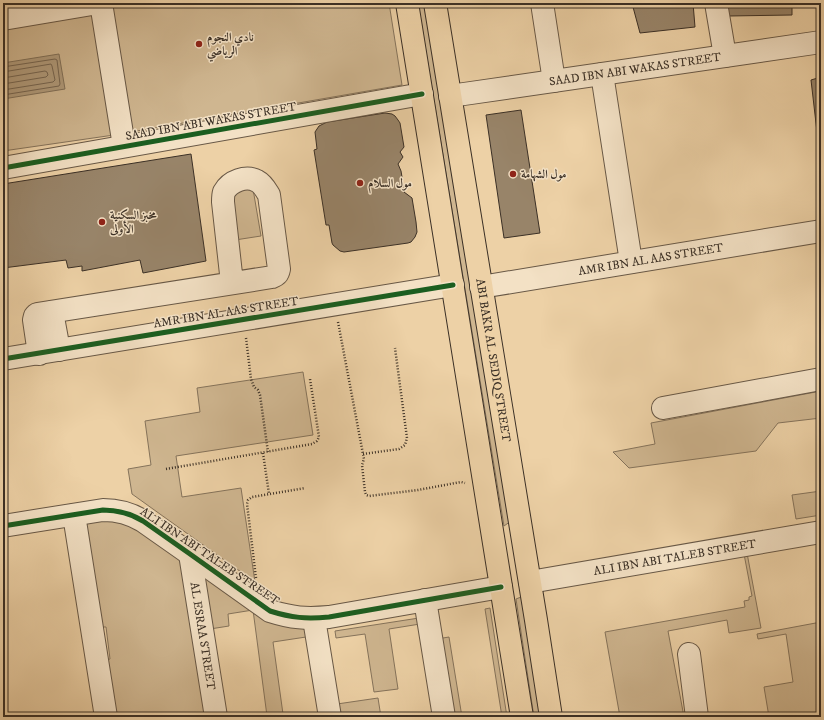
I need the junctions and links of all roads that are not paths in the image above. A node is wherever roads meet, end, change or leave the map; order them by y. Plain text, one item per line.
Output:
1 (98, 3) edge
2 (101, 3) edge
3 (407, 3) edge
4 (435, 3) edge
5 (542, 3) edge
6 (716, 3) edge
7 (3, 19) edge
8 (821, 42) edge
9 (725, 56) junction
10 (602, 74) junction
11 (554, 81) junction
12 (422, 94) junction
13 (450, 96) junction
14 (124, 146) junction
15 (3, 168) edge
16 (821, 231) edge
17 (631, 262) junction
18 (232, 283) dead end
19 (452, 285) junction
20 (481, 287) junction
21 (49, 352) junction
22 (3, 359) edge
23 (821, 380) edge
24 (664, 408) dead end
25 (74, 515) junction
26 (3, 526) edge
27 (821, 532) edge
28 (190, 554) junction
29 (530, 582) junction
30 (501, 587) junction
31 (425, 600) junction
32 (314, 618) junction
33 (689, 654) dead end
34 (106, 717) edge
35 (216, 717) edge
36 (330, 717) edge
37 (444, 717) edge
38 (522, 717) edge
39 (551, 717) edge
40 (697, 717) edge

1 - 7 street
2 - 14 street
3 - 12 main road
4 - 13 main road, ABI BAKR AL SEDIQ STREET
5 - 11 street
6 - 9 street
8 - 9 street, SAAD IBN ABI WAKAS STREET
9 - 10 street, SAAD IBN ABI WAKAS STREET
10 - 11 street, SAAD IBN ABI WAKAS STREET
10 - 17 street
11 - 13 street, SAAD IBN ABI WAKAS STREET
12 - 14 street, SAAD IBN ABI WAKAS STREET
12 - 19 main road
13 - 20 main road, ABI BAKR AL SEDIQ STREET
14 - 15 street, SAAD IBN ABI WAKAS STREET
16 - 17 street, AMR IBN AL AAS STREET
17 - 20 street, AMR IBN AL AAS STREET
18 - 21 street
19 - 21 street, AMR IBN AL AAS STREET
19 - 30 main road
20 - 29 main road, ABI BAKR AL SEDIQ STREET
21 - 22 street, AMR IBN AL AAS STREET
23 - 24 street
25 - 26 street, ALI IBN ABI TALEB STREET
25 - 28 street, ALI IBN ABI TALEB STREET
25 - 34 street
27 - 29 street, ALI IBN ABI TALEB STREET
28 - 32 street, ALI IBN ABI TALEB STREET
28 - 35 street, AL ESRAA STREET
29 - 39 main road, ABI BAKR AL SEDIQ STREET
30 - 31 street, ALI IBN ABI TALEB STREET
30 - 38 main road
31 - 32 street, ALI IBN ABI TALEB STREET
31 - 37 street
32 - 36 street
33 - 40 street

